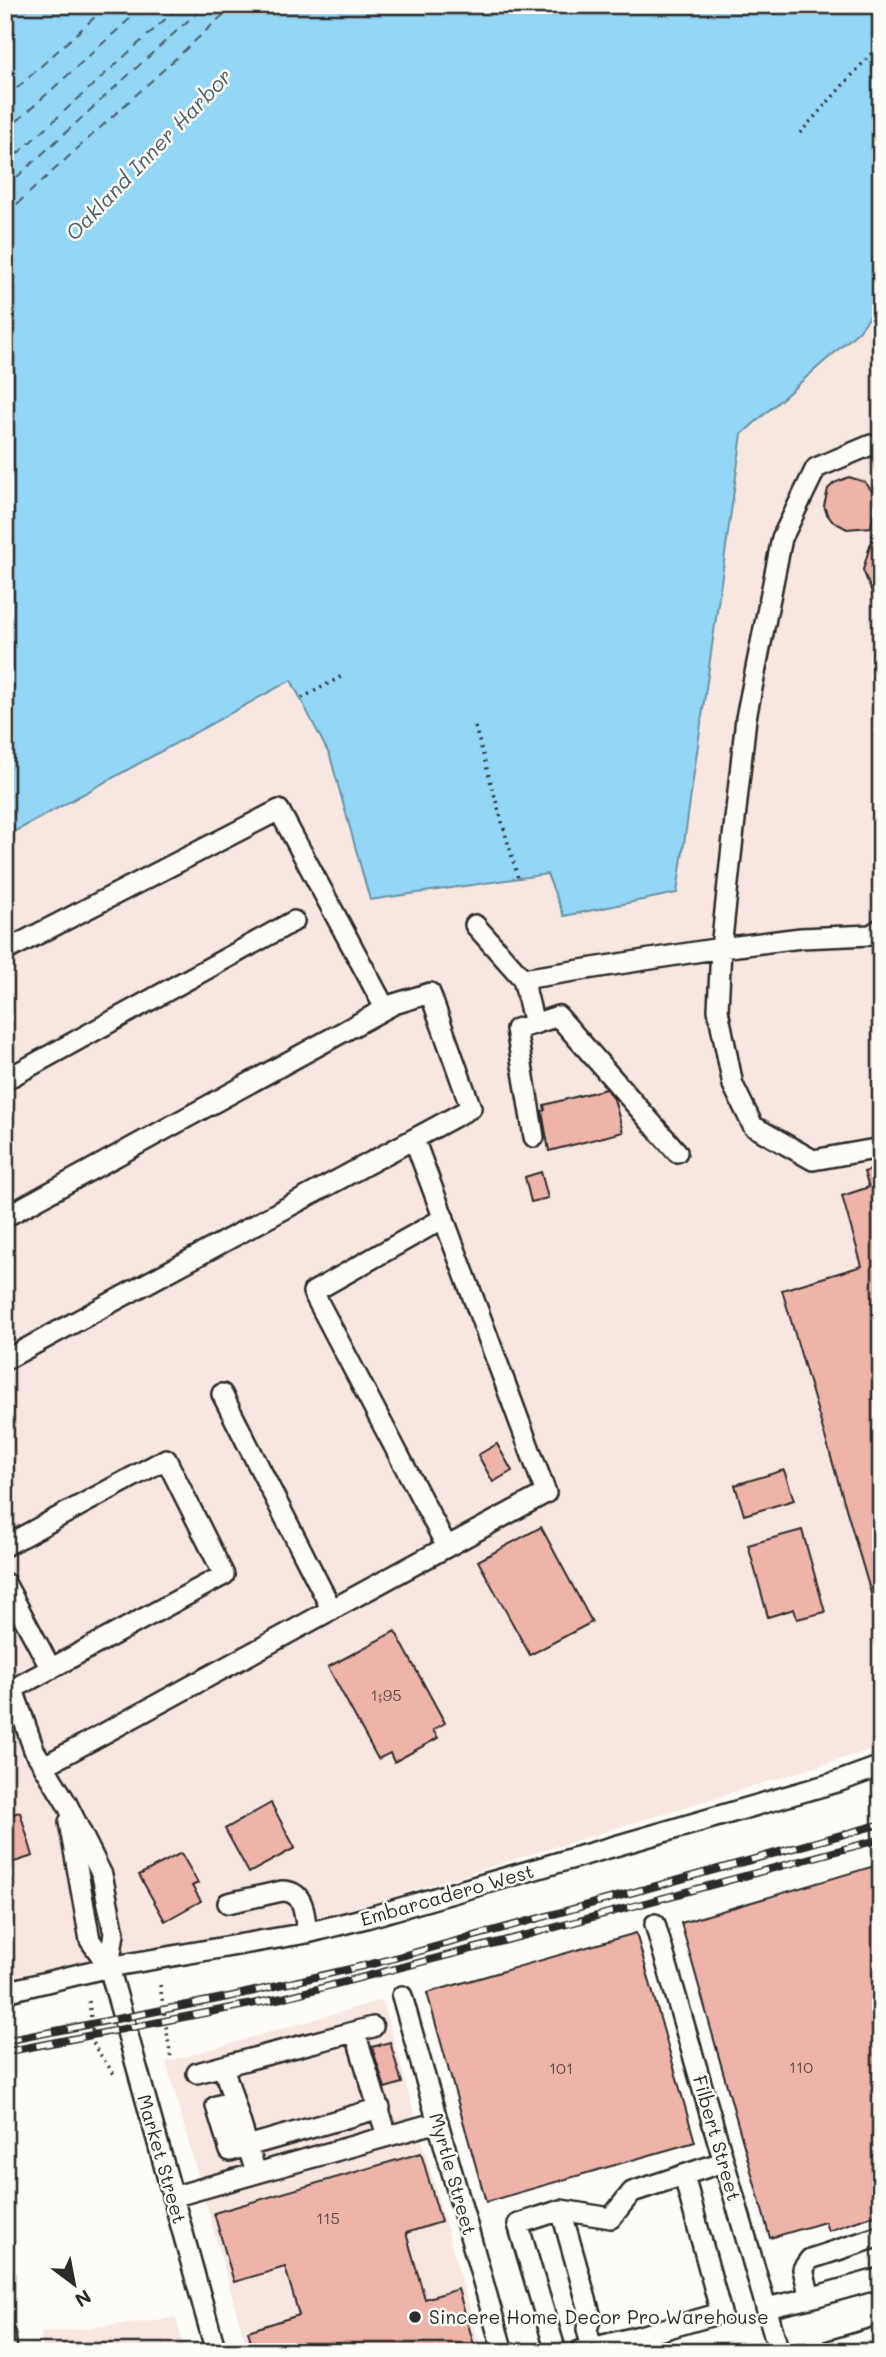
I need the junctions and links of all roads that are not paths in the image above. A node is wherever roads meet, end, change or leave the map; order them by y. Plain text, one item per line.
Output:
1 (871, 445) dead end
2 (294, 922) dead end
3 (475, 925) dead end
4 (881, 928) edge
5 (721, 948) junction
6 (5, 951) edge
7 (523, 979) junction
8 (386, 1008) junction
9 (534, 1024) junction
10 (5, 1080) edge
11 (534, 1137) dead end
12 (414, 1139) junction
13 (881, 1148) edge
14 (677, 1152) dead end
15 (5, 1217) edge
16 (444, 1218) junction
17 (5, 1360) edge
18 (222, 1394) dead end
19 (5, 1546) edge
20 (447, 1547) junction
21 (5, 1583) edge
22 (332, 1610) junction
23 (51, 1669) junction
24 (44, 1766) junction
25 (881, 1766) edge
26 (228, 1903) dead end
27 (655, 1924) dead end
28 (307, 1933) junction
29 (109, 1967) junction
30 (5, 1992) edge
31 (402, 1996) dead end
32 (223, 2066) junction
33 (197, 2073) dead end
34 (380, 2108) junction
35 (438, 2122) junction
36 (387, 2136) junction
37 (248, 2146) junction
38 (723, 2162) junction
39 (256, 2173) junction
40 (684, 2176) junction
41 (172, 2197) junction
42 (561, 2210) junction
43 (881, 2236) edge
44 (881, 2278) edge
45 (810, 2298) junction
46 (766, 2308) junction
47 (5, 2334) edge
48 (881, 2336) edge
49 (642, 2344) edge
50 (586, 2350) edge
51 (7, 2352) edge
52 (216, 2352) edge
53 (503, 2352) edge
54 (556, 2352) edge
55 (779, 2352) edge
56 (826, 2352) edge

1 - 5 street
2 - 10 street
3 - 7 street
4 - 5 street
5 - 7 street
5 - 13 street
6 - 8 street
7 - 9 street
8 - 12 street
8 - 15 street
9 - 11 street
9 - 14 street
12 - 16 street
12 - 17 street
16 - 20 street
16 - 20 street
18 - 22 street
19 - 23 street
20 - 22 street
21 - 23 street
22 - 24 street
23 - 24 street
24 - 29 street
25 - 28 street, Embarcadero West
26 - 28 street
27 - 38 street, Filbert Street
28 - 29 street, Embarcadero West
29 - 30 street, Embarcadero West
29 - 41 street, Market Street
31 - 35 street, Myrtle Street
32 - 33 street
32 - 34 street
32 - 37 street
34 - 36 street
34 - 37 street
35 - 36 street
35 - 53 street, Myrtle Street
36 - 39 street
37 - 39 street
38 - 40 street
38 - 46 street, Filbert Street
39 - 41 street
40 - 42 street
40 - 49 street
41 - 52 street, Market Street
42 - 50 street
42 - 54 street
43 - 45 street
44 - 45 street
45 - 46 street
46 - 55 street, Filbert Street
47 - 51 street
48 - 56 street
49 - 50 street

